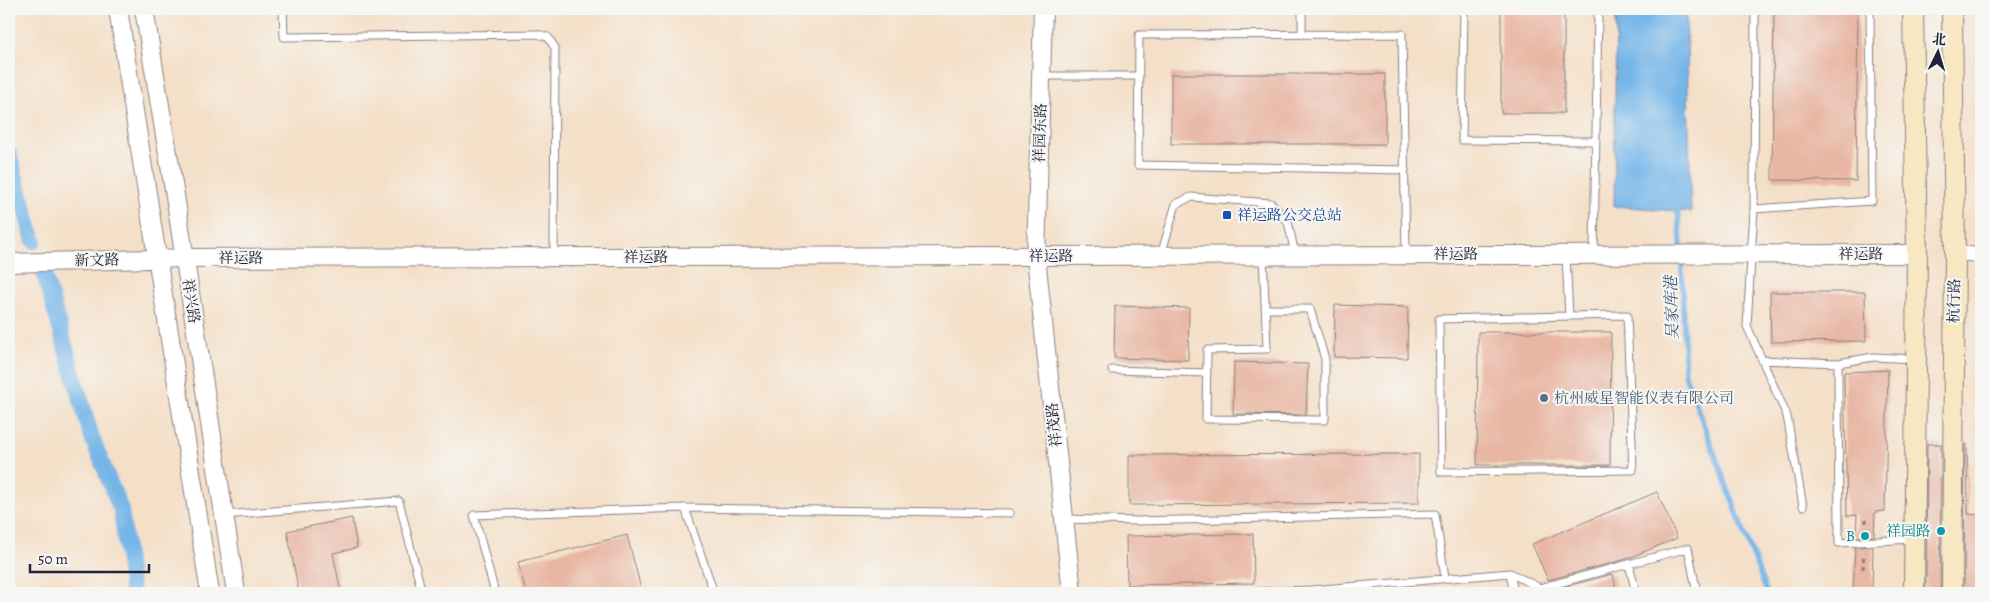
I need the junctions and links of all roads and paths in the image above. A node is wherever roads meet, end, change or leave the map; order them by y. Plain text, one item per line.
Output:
1 (118, 9) edge
2 (144, 9) edge
3 (283, 9) edge
4 (1043, 9) edge
5 (1302, 9) edge
6 (1464, 9) edge
7 (1598, 9) edge
8 (1754, 9) edge
9 (1870, 9) edge
10 (1913, 9) edge
11 (1952, 9) edge
12 (1302, 34) junction
13 (1041, 76) junction
14 (1139, 76) junction
15 (1596, 141) junction
16 (1404, 170) junction
17 (1754, 209) junction
18 (1566, 253) junction
19 (1594, 253) junction
20 (1263, 254) junction
21 (1295, 254) junction
22 (1406, 254) junction
23 (1917, 254) junction
24 (1955, 254) junction
25 (1161, 255) junction
26 (1981, 256) edge
27 (554, 257) junction
28 (1036, 257) junction
29 (158, 258) junction
30 (184, 258) junction
31 (9, 263) edge
32 (1266, 309) junction
33 (1569, 316) junction
34 (1916, 359) junction
35 (1762, 360) junction
36 (1838, 363) junction
37 (1112, 370) dead end
38 (1207, 374) junction
39 (1803, 506) dead end
40 (685, 508) junction
41 (1010, 513) dead end
42 (224, 515) junction
43 (1064, 519) junction
44 (1914, 539) junction
45 (1629, 564) junction
46 (1510, 572) junction
47 (1445, 577) junction
48 (1540, 590) edge
49 (1311, 592) edge
50 (210, 593) edge
51 (236, 593) edge
52 (422, 593) edge
53 (495, 593) edge
54 (714, 593) edge
55 (1072, 593) edge
56 (1222, 593) edge
57 (1514, 593) edge
58 (1636, 593) edge
59 (1697, 593) edge
60 (1914, 593) edge
61 (1952, 593) edge

1 - 29 street, 祥兴路
2 - 30 street, 祥兴路
3 - 27 lane
4 - 13 street, 祥园东路
5 - 12 lane
6 - 15 lane
7 - 15 lane
8 - 17 lane
9 - 17 lane
10 - 23 main road
11 - 24 main road, 杭行路
12 - 14 lane
12 - 16 lane
13 - 14 lane
13 - 28 street, 祥园东路
14 - 16 lane
15 - 19 lane
16 - 22 lane
17 - 35 lane
18 - 19 street, 祥运路
18 - 22 street, 祥运路
18 - 33 lane
19 - 23 street, 祥运路
20 - 21 street, 祥运路
20 - 25 street, 祥运路
20 - 32 lane
21 - 22 street, 祥运路
21 - 25 lane
23 - 34 main road
24 - 26 street
24 - 61 main road, 杭行路
25 - 28 street, 祥运路
27 - 28 street, 祥运路
27 - 30 street, 祥运路
28 - 43 street, 祥茂路
29 - 30 street, 新文路
29 - 31 street, 新文路
29 - 50 street, 祥兴路
30 - 42 street, 祥兴路
32 - 38 lane
32 - 38 lane
33 - 33 lane
34 - 36 lane
34 - 44 main road
35 - 36 lane
35 - 39 lane
36 - 44 lane
37 - 38 lane
40 - 41 lane
40 - 53 lane
40 - 54 lane
42 - 51 street, 祥兴路
42 - 52 lane
43 - 47 lane
43 - 55 street, 祥茂路
44 - 60 main road
45 - 48 lane
45 - 58 lane
45 - 59 lane
46 - 47 lane
46 - 48 lane
46 - 57 lane
47 - 49 lane
49 - 56 lane

